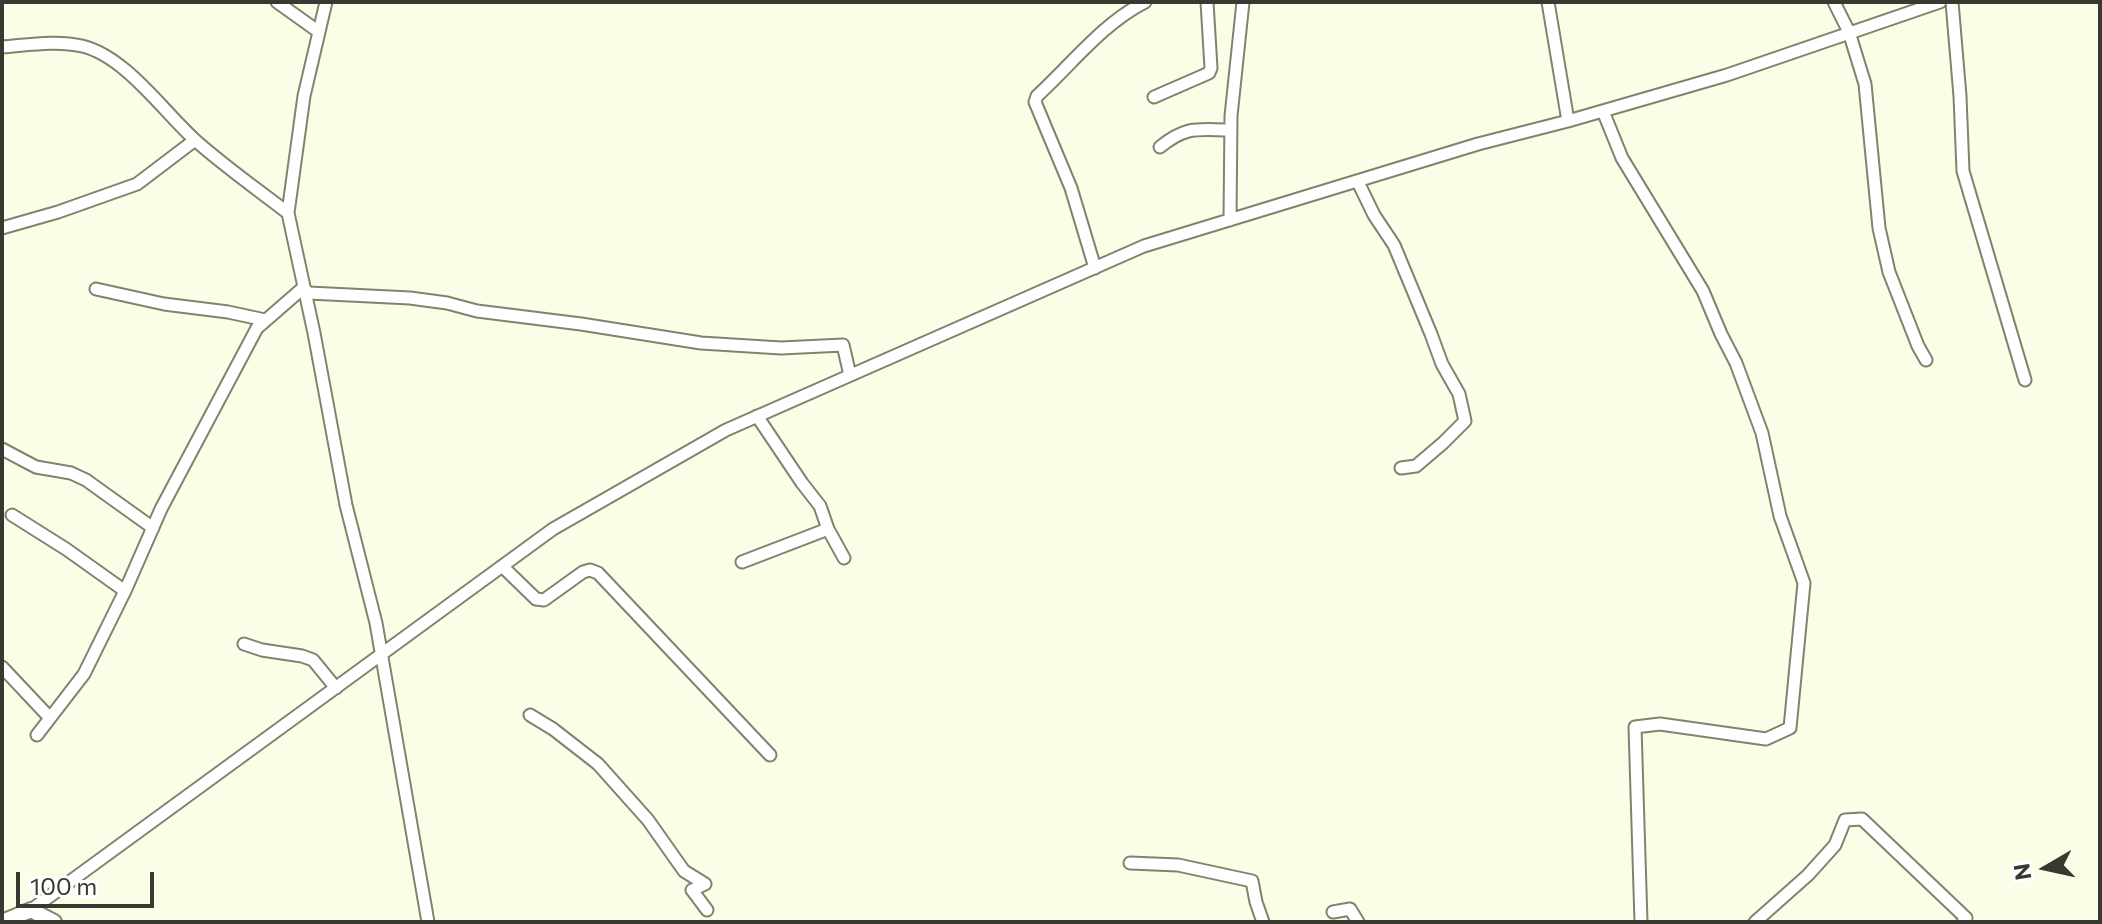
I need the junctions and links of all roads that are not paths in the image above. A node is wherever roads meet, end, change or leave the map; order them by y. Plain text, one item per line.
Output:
1 (277, 2) edge
2 (326, 2) edge
3 (1145, 2) edge
4 (1207, 2) edge
5 (1243, 2) edge
6 (1548, 2) edge
7 (1834, 2) edge
8 (1940, 2) edge
9 (1952, 2) edge
10 (319, 32) junction
11 (1849, 32) junction
12 (2, 47) edge
13 (1154, 97) dead end
14 (1605, 116) dead end
15 (1568, 121) junction
16 (1231, 130) junction
17 (195, 140) junction
18 (1160, 147) dead end
19 (1358, 182) junction
20 (288, 213) junction
21 (1230, 220) junction
22 (2, 228) edge
23 (1095, 268) junction
24 (303, 288) junction
25 (96, 289) dead end
26 (265, 320) junction
27 (1926, 360) dead end
28 (850, 375) junction
29 (2025, 380) dead end
30 (757, 416) junction
31 (2, 449) edge
32 (1401, 468) dead end
33 (12, 515) dead end
34 (153, 528) junction
35 (828, 529) junction
36 (844, 558) dead end
37 (742, 562) dead end
38 (502, 566) junction
39 (125, 591) junction
40 (244, 644) dead end
41 (381, 655) junction
42 (2, 667) edge
43 (336, 688) junction
44 (530, 715) dead end
45 (50, 718) junction
46 (37, 735) dead end
47 (770, 755) dead end
48 (1130, 863) dead end
49 (31, 910) junction
50 (707, 910) dead end
51 (1333, 912) dead end
52 (2, 922) edge
53 (54, 922) edge
54 (428, 922) edge
55 (1263, 922) edge
56 (1358, 922) edge
57 (1641, 922) edge
58 (1755, 922) edge
59 (1963, 922) edge

1 - 10 street
2 - 10 street
3 - 23 street
4 - 13 street
5 - 16 street
6 - 15 street
7 - 11 street
8 - 11 street
9 - 29 street
10 - 20 street
11 - 15 street
11 - 27 street
12 - 17 street
14 - 57 street
15 - 19 street
16 - 18 street
16 - 21 street
17 - 20 street
17 - 22 street
19 - 21 street
19 - 32 street
20 - 24 street
21 - 23 street
23 - 28 street
24 - 26 street
24 - 28 street
24 - 41 street
25 - 26 street
26 - 34 street
28 - 30 street
30 - 35 street
30 - 38 street
31 - 34 street
33 - 39 street
34 - 39 street
35 - 36 street
35 - 37 street
38 - 41 street
38 - 47 street
39 - 45 street
40 - 43 street
41 - 43 street
41 - 54 street
42 - 45 street
43 - 49 street
44 - 50 street
45 - 46 street
48 - 55 street
49 - 52 street
49 - 53 street
51 - 56 street
58 - 59 street

